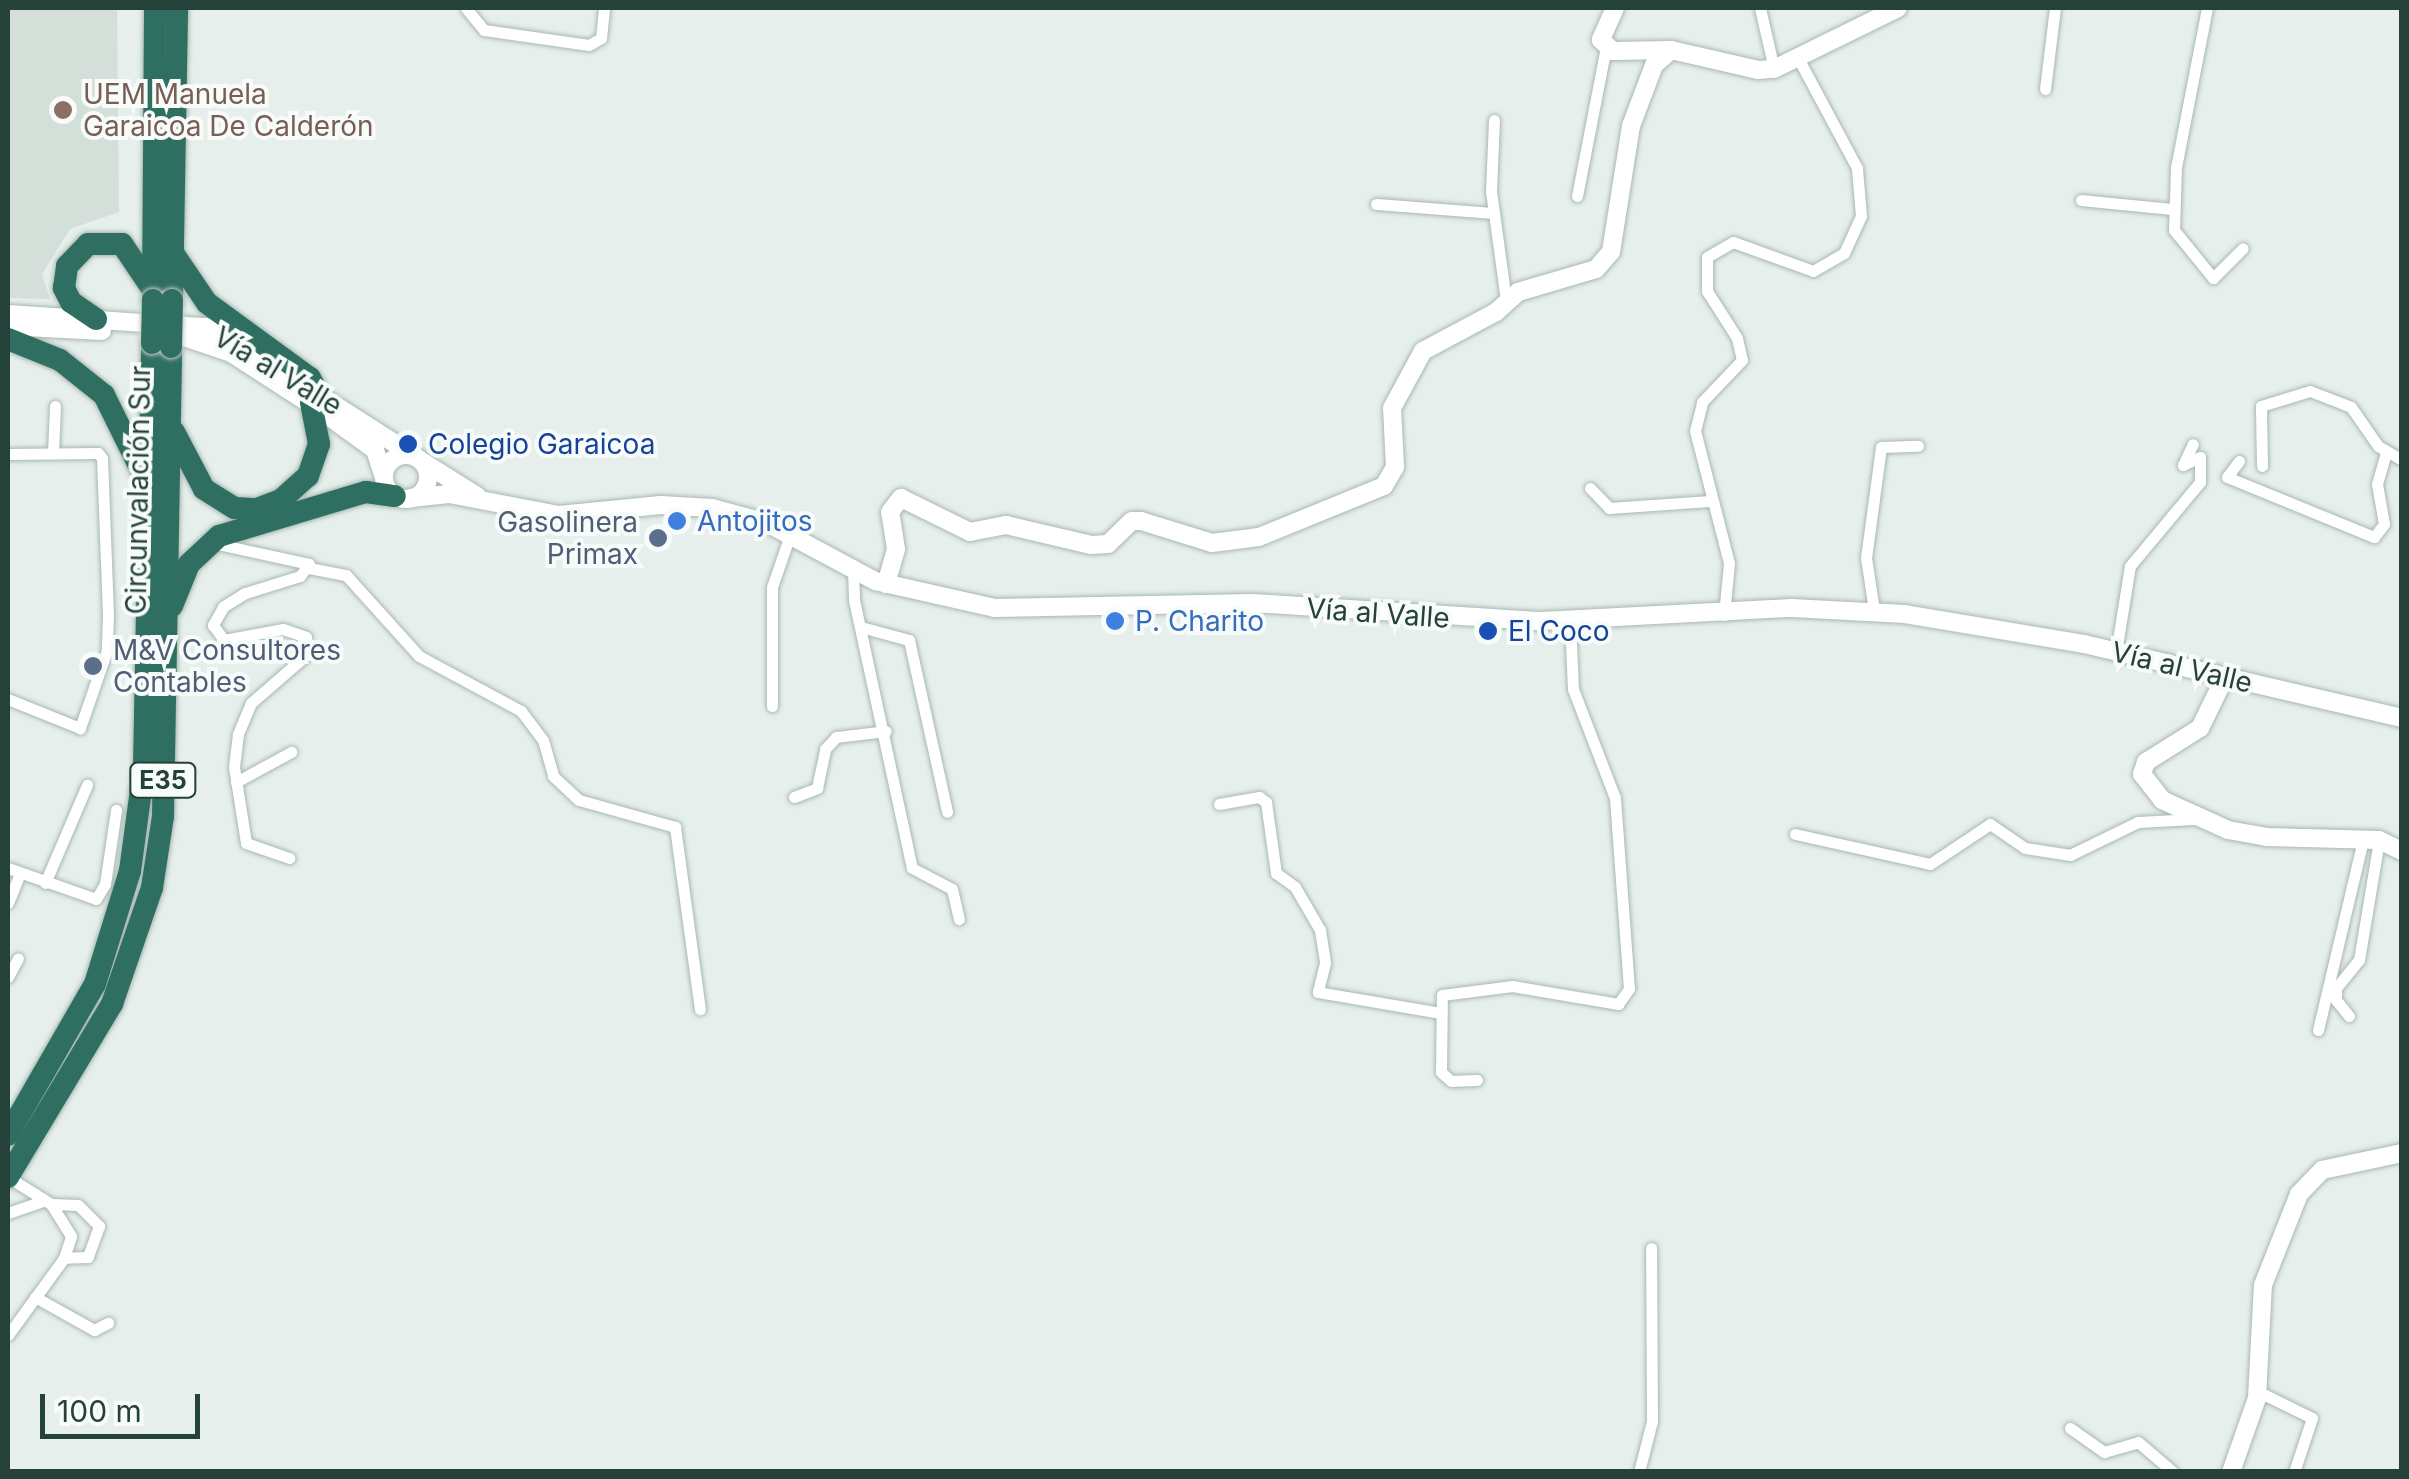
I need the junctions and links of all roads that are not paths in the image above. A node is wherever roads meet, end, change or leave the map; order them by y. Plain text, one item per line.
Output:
1 (155, 8) edge
2 (177, 8) edge
3 (466, 8) edge
4 (604, 8) edge
5 (1615, 8) edge
6 (1760, 8) edge
7 (1898, 8) edge
8 (2055, 8) edge
9 (2206, 8) edge
10 (1869, 13) edge
11 (1606, 47) junction
12 (1671, 50) junction
13 (1798, 58) junction
14 (1774, 69) junction
15 (2045, 90) dead end
16 (1494, 120) dead end
17 (1577, 196) dead end
18 (2081, 200) dead end
19 (1376, 204) dead end
20 (2172, 210) junction
21 (1494, 212) junction
22 (2243, 248) dead end
23 (172, 252) junction
24 (159, 297) junction
25 (1506, 301) junction
26 (8, 314) edge
27 (96, 319) junction
28 (8, 326) edge
29 (8, 338) edge
30 (162, 345) junction
31 (314, 399) junction
32 (55, 406) dead end
33 (169, 419) junction
34 (2193, 444) dead end
35 (1918, 446) dead end
36 (53, 453) junction
37 (2386, 453) junction
38 (8, 454) edge
39 (419, 459) junction
40 (2402, 460) edge
41 (2239, 461) dead end
42 (2262, 466) dead end
43 (1590, 488) dead end
44 (396, 490) junction
45 (150, 491) junction
46 (486, 501) junction
47 (1710, 501) junction
48 (790, 534) junction
49 (209, 541) junction
50 (309, 568) junction
51 (853, 570) junction
52 (886, 584) junction
53 (1874, 610) junction
54 (1724, 615) junction
55 (1570, 620) junction
56 (166, 624) junction
57 (862, 627) junction
58 (2116, 652) junction
59 (2225, 678) junction
60 (8, 699) edge
61 (772, 706) dead end
62 (2402, 718) edge
63 (886, 731) junction
64 (291, 752) dead end
65 (236, 782) junction
66 (87, 785) dead end
67 (794, 796) dead end
68 (1219, 804) dead end
69 (116, 810) dead end
70 (947, 812) dead end
71 (2194, 818) junction
72 (1796, 834) dead end
73 (2371, 840) junction
74 (2402, 851) edge
75 (289, 858) dead end
76 (14, 870) edge
77 (46, 883) junction
78 (8, 903) edge
79 (959, 919) dead end
80 (18, 958) dead end
81 (8, 977) edge
82 (700, 1009) dead end
83 (1441, 1013) junction
84 (2349, 1016) dead end
85 (2318, 1030) dead end
86 (1477, 1080) dead end
87 (8, 1134) edge
88 (2402, 1153) edge
89 (13, 1181) edge
90 (47, 1203) junction
91 (9, 1212) edge
92 (1651, 1248) dead end
93 (64, 1258) junction
94 (35, 1297) junction
95 (108, 1323) dead end
96 (8, 1335) edge
97 (2257, 1391) junction
98 (2070, 1428) dead end
99 (1639, 1472) edge
100 (2173, 1472) edge
101 (2231, 1472) edge
102 (2294, 1472) edge

1 - 24 highway, Circunvalación Sur / E35
2 - 23 highway, Circunvalación Sur / E35
3 - 4 street
5 - 11 main road
6 - 14 street
7 - 10 main road
8 - 15 street
9 - 20 street
10 - 13 main road
11 - 12 main road
11 - 17 street
12 - 14 main road
12 - 25 main road
13 - 14 main road
13 - 47 street
16 - 21 street
18 - 20 street
19 - 21 street
20 - 22 street
21 - 25 street
23 - 24 highway, Circunvalación Sur / E35
23 - 31 highway
24 - 27 highway
24 - 30 highway, Circunvalación Sur / E35, bridge
25 - 52 main road
26 - 27 main road, Vía al Valle
27 - 31 main road, Vía al Valle
28 - 31 main road, Vía al Valle
29 - 45 highway
30 - 33 highway, Circunvalación Sur / E35
30 - 45 highway, Circunvalación Sur / E35
31 - 33 highway
31 - 39 main road, Vía al Valle
31 - 44 main road, Vía al Valle
32 - 36 street
33 - 56 highway, Circunvalación Sur / E35
34 - 58 street
35 - 53 street
36 - 38 street
36 - 60 street
37 - 40 street
37 - 41 street
37 - 42 street
39 - 44 main road
39 - 44 main road
39 - 46 main road, Vía al Valle
43 - 47 street
44 - 46 main road, Vía al Valle
44 - 49 highway
45 - 87 highway, Circunvalación Sur / E35
46 - 48 main road, Vía al Valle
47 - 54 street
48 - 51 main road, Vía al Valle
48 - 61 street
49 - 50 street
49 - 56 highway
50 - 65 street
50 - 82 street
51 - 52 main road, Vía al Valle
51 - 57 street
52 - 55 main road, Vía al Valle
53 - 54 main road, Vía al Valle
53 - 58 main road, Vía al Valle
54 - 55 main road, Vía al Valle
55 - 83 street
56 - 89 highway, Circunvalación Sur / E35
57 - 63 street
57 - 70 street
58 - 59 main road, Vía al Valle
59 - 62 main road, Vía al Valle
59 - 71 main road
63 - 67 street
63 - 79 street
64 - 65 street
65 - 75 street
66 - 77 street
68 - 83 street
69 - 77 street
71 - 72 street
71 - 73 main road
73 - 74 main road
73 - 84 street
73 - 85 street
76 - 77 street
76 - 78 street
80 - 81 street
83 - 86 street
88 - 97 main road
89 - 90 street
89 - 91 street
90 - 91 street
90 - 93 street
90 - 93 street
92 - 99 street
93 - 94 street
94 - 95 street
94 - 96 street
97 - 101 main road
97 - 102 street
98 - 100 street

